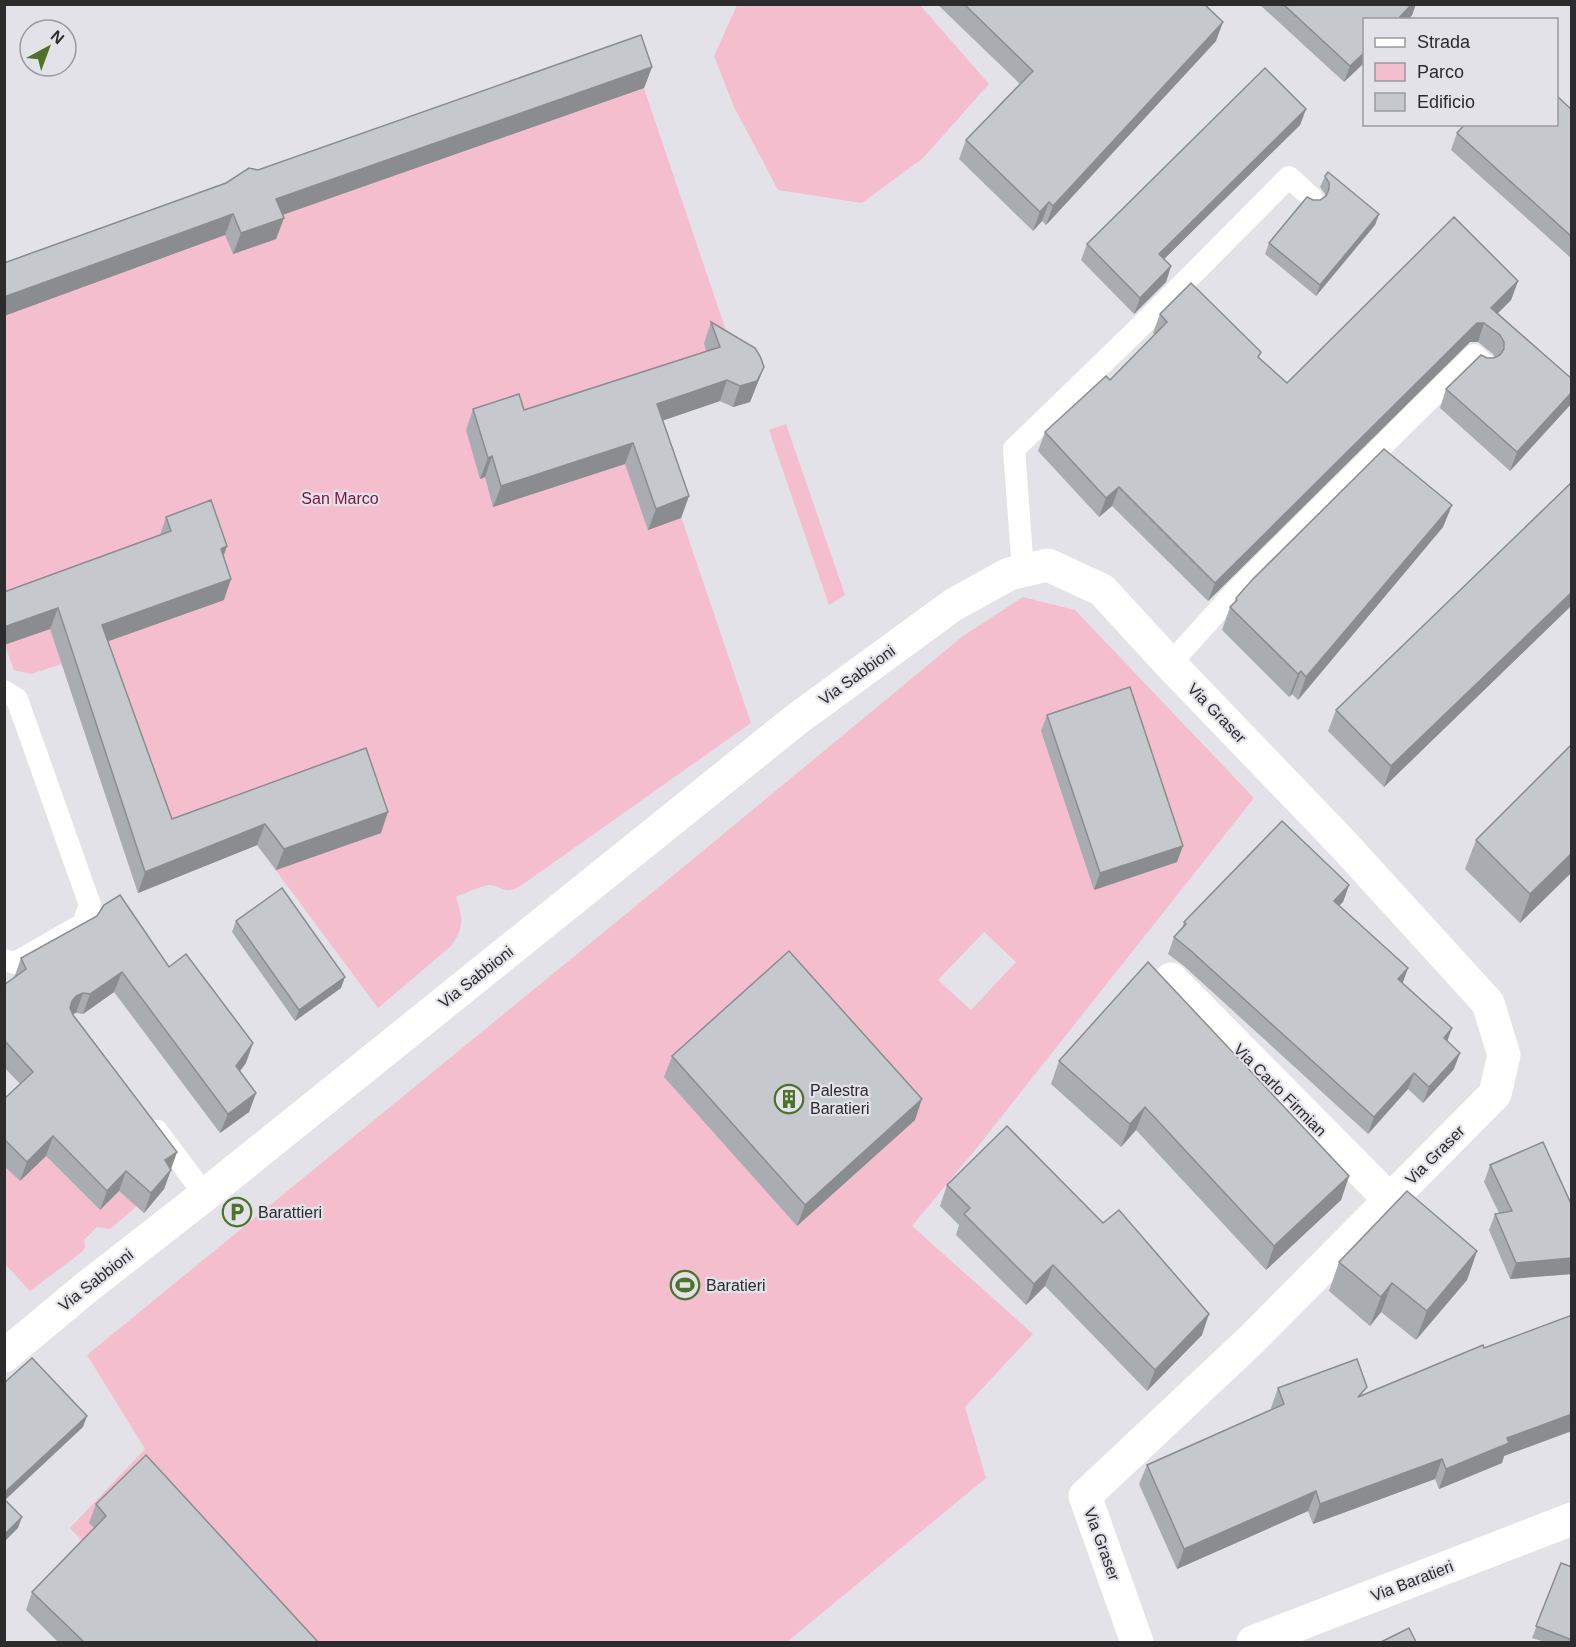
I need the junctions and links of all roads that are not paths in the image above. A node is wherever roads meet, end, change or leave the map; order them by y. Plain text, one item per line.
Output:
1 (1312, 198) edge
2 (1484, 364) edge
3 (1023, 571) junction
4 (953, 605) joint
5 (1170, 664) junction
6 (4, 691) edge
7 (4, 960) edge
8 (1171, 979) dead end
9 (141, 1111) edge
10 (205, 1195) junction
11 (1389, 1200) junction
12 (4, 1356) edge
13 (1572, 1519) edge
14 (1137, 1642) edge
15 (1253, 1642) edge

1 - 3 lane
2 - 5 lane
3 - 4 street, Via Graser
3 - 5 street, Via Graser
4 - 10 street, Via Sabbioni
5 - 11 street, Via Graser
6 - 7 lane
8 - 11 street, Via Carlo Firmian
9 - 10 lane
10 - 12 street, Via Sabbioni
11 - 14 street, Via Graser
13 - 15 street, Via Baratieri

